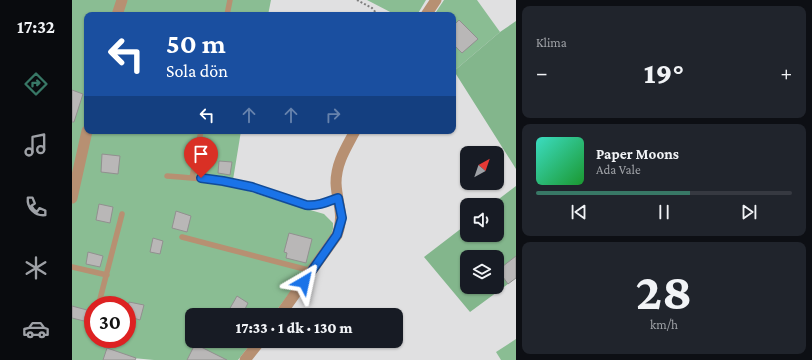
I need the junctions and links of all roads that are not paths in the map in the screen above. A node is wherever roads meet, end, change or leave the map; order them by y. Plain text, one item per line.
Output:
1 (122, 0) edge
2 (230, 0) edge
3 (436, 0) edge
4 (118, 12) edge
5 (227, 12) edge
6 (428, 12) edge
7 (86, 134) edge
8 (200, 134) edge
9 (354, 134) edge
10 (167, 176) dead end
11 (192, 178) junction
12 (72, 198) edge
13 (338, 198) junction
14 (122, 214) dead end
15 (182, 237) dead end
16 (72, 267) edge
17 (312, 271) junction
18 (107, 275) junction
19 (101, 296) edge
20 (285, 308) edge
21 (254, 348) edge
22 (245, 360) edge

1 - 4 street
2 - 5 lane
3 - 6 street
7 - 12 street
8 - 11 lane
9 - 13 street
10 - 11 lane
11 - 13 lane
13 - 17 street
14 - 18 lane
15 - 17 lane
16 - 18 lane
17 - 20 street
18 - 19 lane
21 - 22 street

